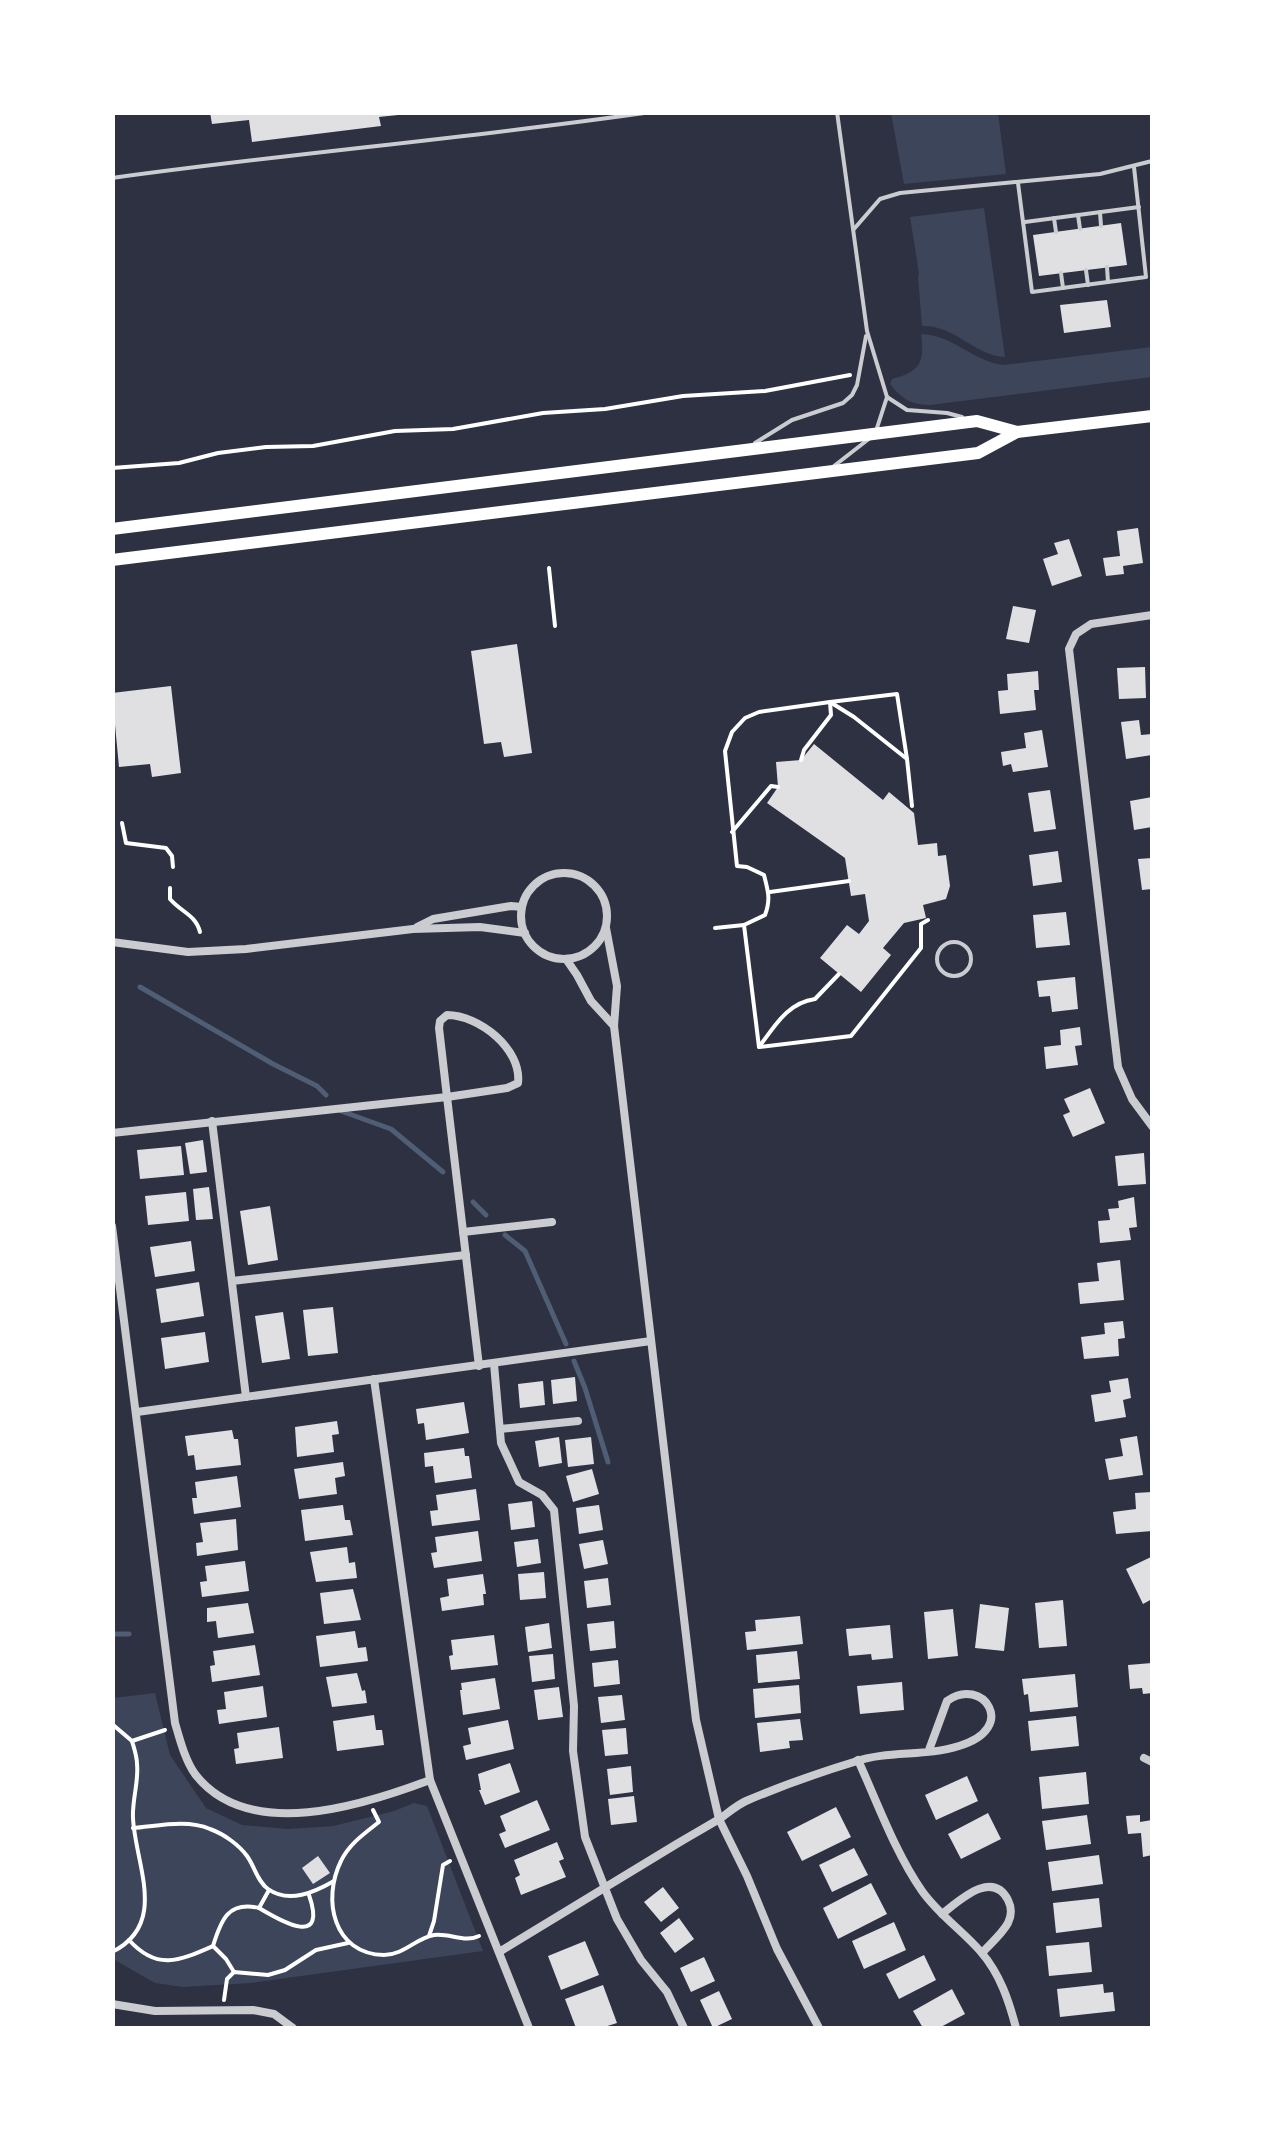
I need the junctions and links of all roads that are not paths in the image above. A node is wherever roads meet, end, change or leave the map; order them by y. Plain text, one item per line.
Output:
1 (652, 112) edge
2 (837, 112) edge
3 (1152, 162) edge
4 (1134, 167) junction
5 (112, 178) edge
6 (1018, 184) junction
7 (1139, 207) junction
8 (1100, 212) junction
9 (1078, 215) junction
10 (1054, 218) junction
11 (1023, 222) junction
12 (1101, 226) dead end
13 (1080, 229) dead end
14 (852, 230) junction
15 (1056, 232) dead end
16 (1107, 267) dead end
17 (1086, 270) dead end
18 (1061, 274) dead end
19 (1108, 282) junction
20 (1088, 285) junction
21 (1063, 288) junction
22 (867, 331) junction
23 (887, 397) junction
24 (1152, 416) edge
25 (977, 421) junction
26 (1017, 432) junction
27 (875, 433) junction
28 (744, 450) junction
29 (826, 472) junction
30 (112, 529) edge
31 (112, 560) edge
32 (1152, 615) edge
33 (522, 907) junction
34 (413, 928) junction
35 (606, 928) junction
36 (525, 934) junction
37 (112, 942) edge
38 (566, 960) junction
39 (937, 963) joint
40 (614, 1026) junction
41 (447, 1097) junction
42 (212, 1121) junction
43 (1152, 1126) edge
44 (112, 1133) edge
45 (552, 1222) dead end
46 (112, 1226) edge
47 (463, 1232) junction
48 (466, 1255) junction
49 (232, 1281) junction
50 (651, 1341) junction
51 (494, 1364) junction
52 (478, 1366) junction
53 (374, 1379) junction
54 (246, 1396) junction
55 (137, 1412) junction
56 (578, 1421) dead end
57 (500, 1428) junction
58 (929, 1750) junction
59 (858, 1760) junction
60 (430, 1780) junction
61 (719, 1819) junction
62 (604, 1888) junction
63 (942, 1914) junction
64 (499, 1952) junction
65 (982, 1953) junction
66 (112, 2004) edge
67 (293, 2028) edge
68 (529, 2028) edge
69 (684, 2028) edge
70 (819, 2028) edge
71 (1016, 2028) edge

1 - 5 lane
2 - 14 lane
3 - 4 lane
4 - 6 lane
4 - 7 lane
6 - 11 lane
6 - 14 lane
7 - 8 lane
7 - 19 lane
8 - 9 lane
8 - 12 lane
9 - 10 lane
9 - 13 lane
10 - 11 lane
10 - 15 lane
11 - 21 lane
14 - 22 lane
16 - 19 lane
17 - 20 lane
18 - 21 lane
19 - 20 lane
20 - 21 lane
22 - 23 lane
22 - 28 lane
23 - 25 lane
23 - 27 lane
24 - 26 main road
25 - 26 main road
25 - 27 main road
26 - 29 main road
27 - 28 main road
27 - 29 lane
28 - 30 main road
29 - 31 main road
32 - 43 street
33 - 34 street
33 - 35 street
33 - 36 street
34 - 36 street
34 - 37 street
35 - 38 street
35 - 40 street
36 - 38 street
38 - 40 street
39 - 39 lane
40 - 50 street
41 - 41 street
41 - 42 street
41 - 47 street
42 - 44 street
42 - 49 street
45 - 47 street
46 - 55 street
47 - 48 street
48 - 49 street
48 - 52 street
49 - 54 street
50 - 51 street
50 - 61 street
51 - 52 street
51 - 57 street
52 - 53 street
53 - 54 street
53 - 60 street
54 - 55 street
55 - 60 street
56 - 57 street
57 - 62 street
58 - 58 street
58 - 59 street
59 - 61 street
59 - 63 street
60 - 64 street
61 - 62 street
61 - 70 street
62 - 64 street
62 - 69 street
63 - 65 street
63 - 65 street
64 - 68 street
65 - 71 street
66 - 67 street

